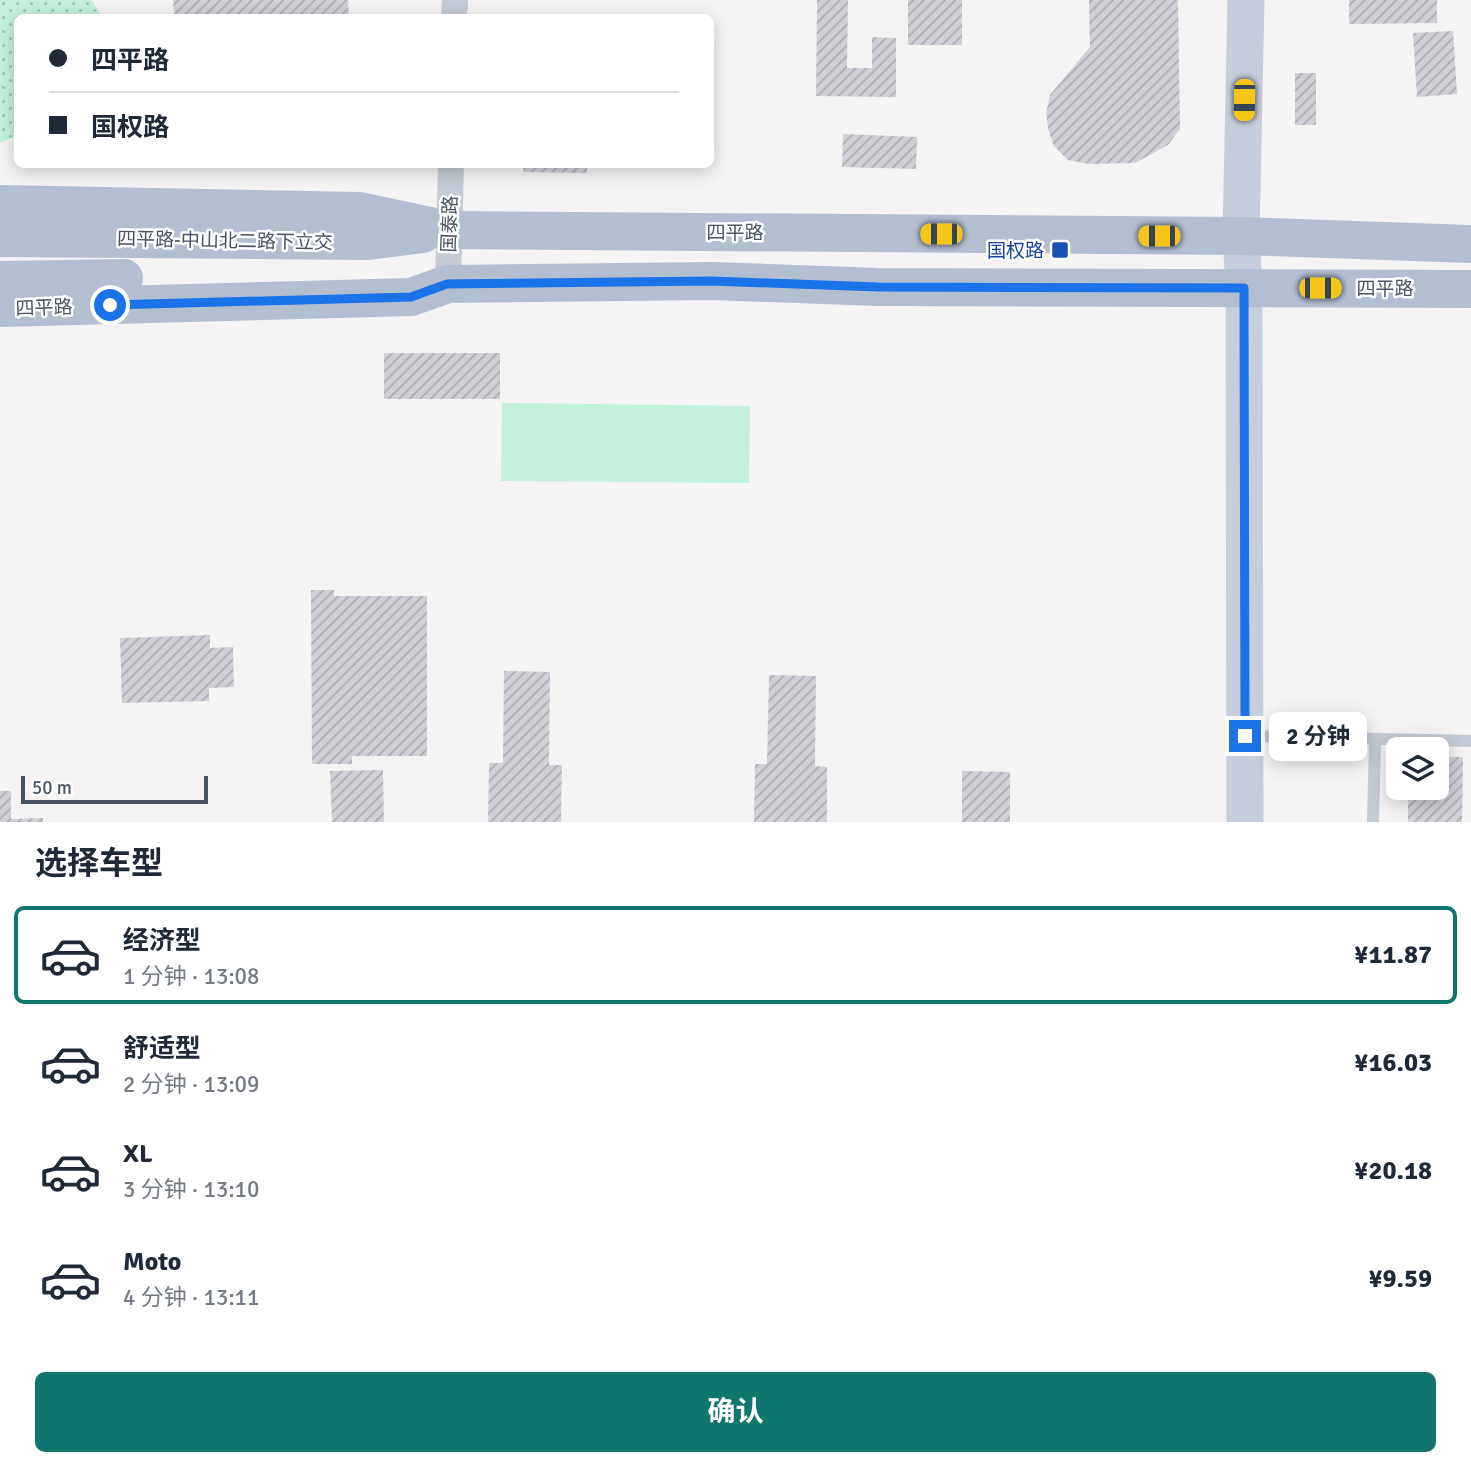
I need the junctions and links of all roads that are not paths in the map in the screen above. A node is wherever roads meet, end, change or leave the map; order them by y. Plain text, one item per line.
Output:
1 (1246, 0) edge
2 (451, 168) edge
3 (0, 204) edge
4 (449, 230) junction
5 (1241, 236) junction
6 (0, 238) edge
7 (1471, 244) edge
8 (0, 280) edge
9 (447, 284) junction
10 (1244, 288) junction
11 (1471, 289) edge
12 (0, 308) edge
13 (1245, 736) junction
14 (1375, 741) junction
15 (1471, 741) edge
16 (1245, 822) edge
17 (1373, 822) edge

1 - 5 street
2 - 4 street, 国泰路
3 - 4 main road, 四平路
4 - 5 main road, 四平路
4 - 6 main road, 四平路-中山北二路下立交
4 - 9 street, 国泰路
5 - 7 main road, 四平路
5 - 10 street
8 - 9 main road, 四平路-中山北二路下立交
9 - 10 main road, 四平路
9 - 12 main road, 四平路
10 - 11 main road, 四平路
10 - 13 street
13 - 14 lane
13 - 16 street
14 - 15 lane
14 - 17 lane

